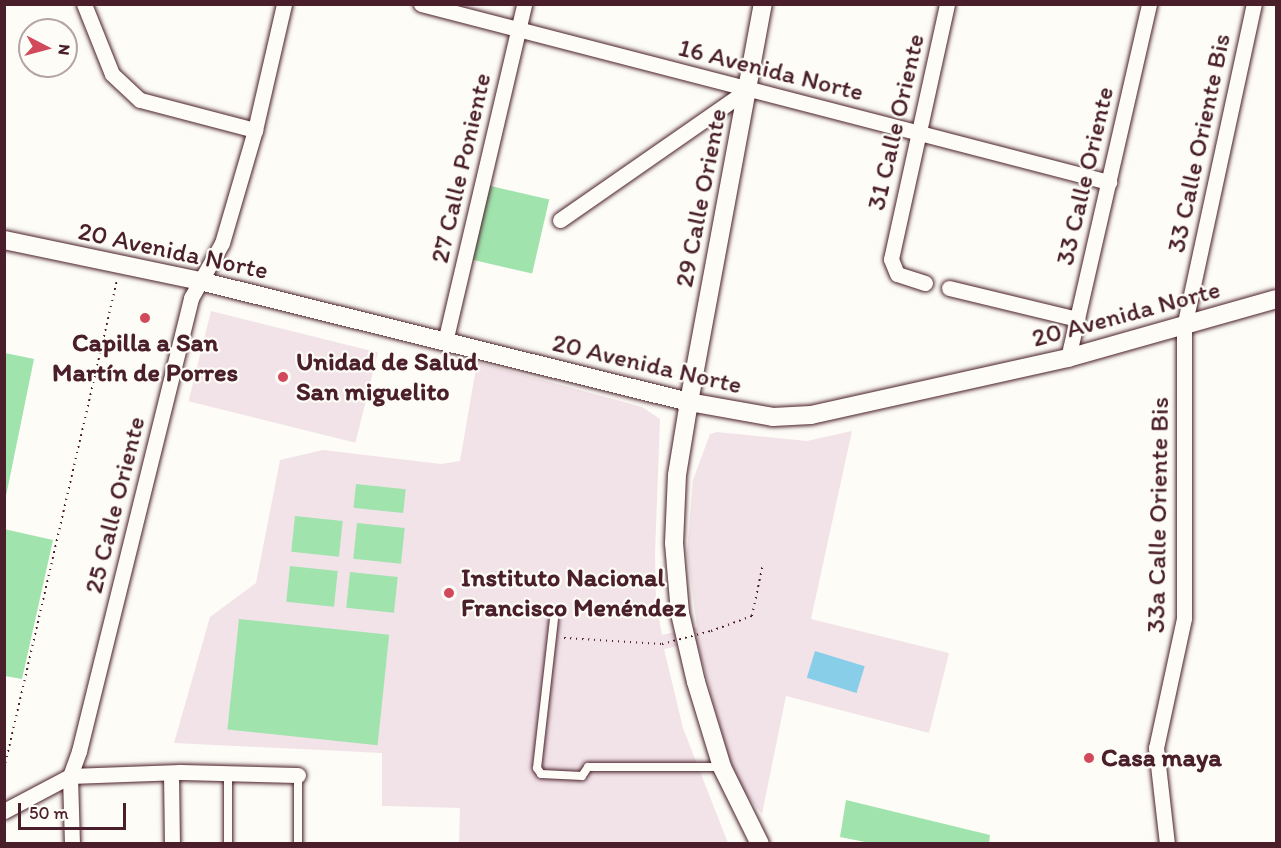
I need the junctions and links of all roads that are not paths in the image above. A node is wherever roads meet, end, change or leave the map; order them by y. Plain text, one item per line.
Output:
1 (84, 4) edge
2 (284, 4) edge
3 (421, 4) edge
4 (524, 4) edge
5 (763, 4) edge
6 (947, 4) edge
7 (1149, 4) edge
8 (1254, 4) edge
9 (518, 30) junction
10 (747, 90) junction
11 (255, 130) junction
12 (918, 133) junction
13 (1109, 182) junction
14 (560, 220) dead end
15 (4, 240) edge
16 (200, 281) junction
17 (925, 283) dead end
18 (949, 288) dead end
19 (1276, 299) edge
20 (1077, 319) junction
21 (1184, 327) junction
22 (445, 342) junction
23 (1068, 358) junction
24 (688, 402) junction
25 (554, 619) dead end
26 (722, 767) junction
27 (171, 773) junction
28 (228, 774) junction
29 (298, 775) joint
30 (70, 776) junction
31 (4, 811) edge
32 (72, 843) edge
33 (172, 843) edge
34 (228, 843) edge
35 (298, 843) edge
36 (760, 843) edge
37 (1167, 843) edge

1 - 11 street
2 - 11 street, 25 Calle Oriente
3 - 9 street, 16 Avenida Norte
4 - 9 street, 27 Calle Poniente
5 - 10 street, 29 Calle Oriente
6 - 12 street, 31 Calle Oriente
7 - 13 street, 33 Calle Oriente
8 - 21 street, 33 Calle Oriente Bis
9 - 10 street, 16 Avenida Norte
9 - 22 street, 27 Calle Poniente
10 - 12 street, 16 Avenida Norte
10 - 14 street
10 - 24 street, 29 Calle Oriente
11 - 16 street, 25 Calle Oriente
12 - 13 street, 16 Avenida Norte
12 - 17 street, 31 Calle Oriente
13 - 20 street, 33 Calle Oriente
15 - 16 street, 20 Avenida Norte
16 - 22 street, 20 Avenida Norte
16 - 30 street, 25 Calle Oriente
18 - 20 street
19 - 21 street, 20 Avenida Norte
20 - 23 street, 33 Calle Oriente
21 - 23 street, 20 Avenida Norte
21 - 37 street, 33a Calle Oriente Bis
22 - 24 street, 20 Avenida Norte
23 - 24 street, 20 Avenida Norte
24 - 26 street, 29 Calle Oriente
25 - 26 lane
26 - 36 street, 29 Calle Oriente
27 - 28 street
27 - 30 street
27 - 33 street
28 - 29 street
28 - 34 lane
29 - 35 lane
30 - 31 street
30 - 32 street, 25 Calle Oriente

